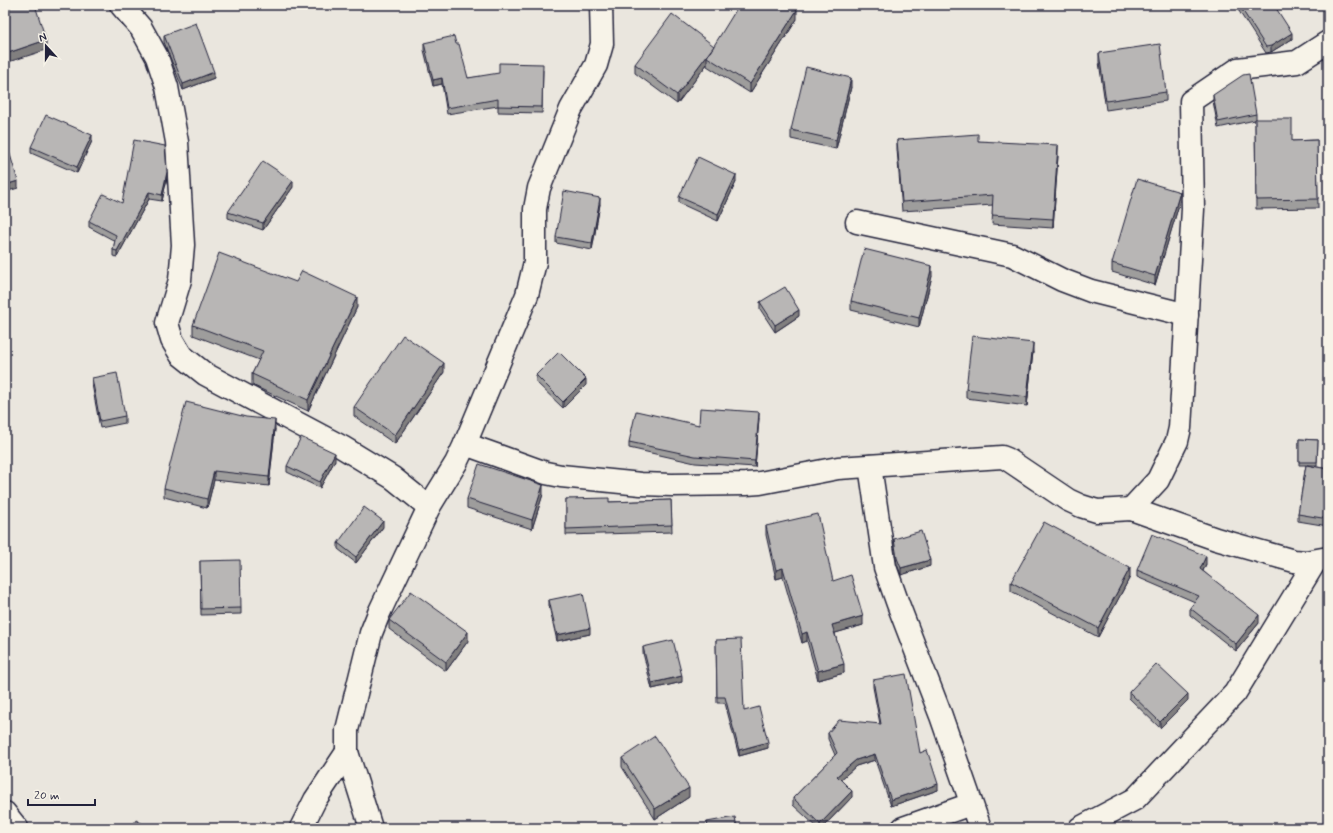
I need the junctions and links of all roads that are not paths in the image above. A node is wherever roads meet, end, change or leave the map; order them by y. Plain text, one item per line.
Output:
1 (121, 5) edge
2 (601, 5) edge
3 (1328, 42) edge
4 (857, 222) dead end
5 (1187, 315) junction
6 (466, 444) junction
7 (870, 466) junction
8 (429, 507) junction
9 (1131, 509) junction
10 (1322, 560) edge
11 (347, 752) junction
12 (971, 804) junction
13 (5, 813) edge
14 (17, 828) edge
15 (301, 828) edge
16 (371, 828) edge
17 (903, 828) edge
18 (980, 828) edge
19 (1080, 828) edge

1 - 8 street
2 - 6 street
3 - 5 street
4 - 5 street
5 - 9 street
6 - 7 street
6 - 8 street
7 - 9 street
7 - 12 street
8 - 11 street
9 - 10 street
10 - 19 street
11 - 15 street
11 - 16 street
12 - 17 street
12 - 18 street
13 - 14 street

